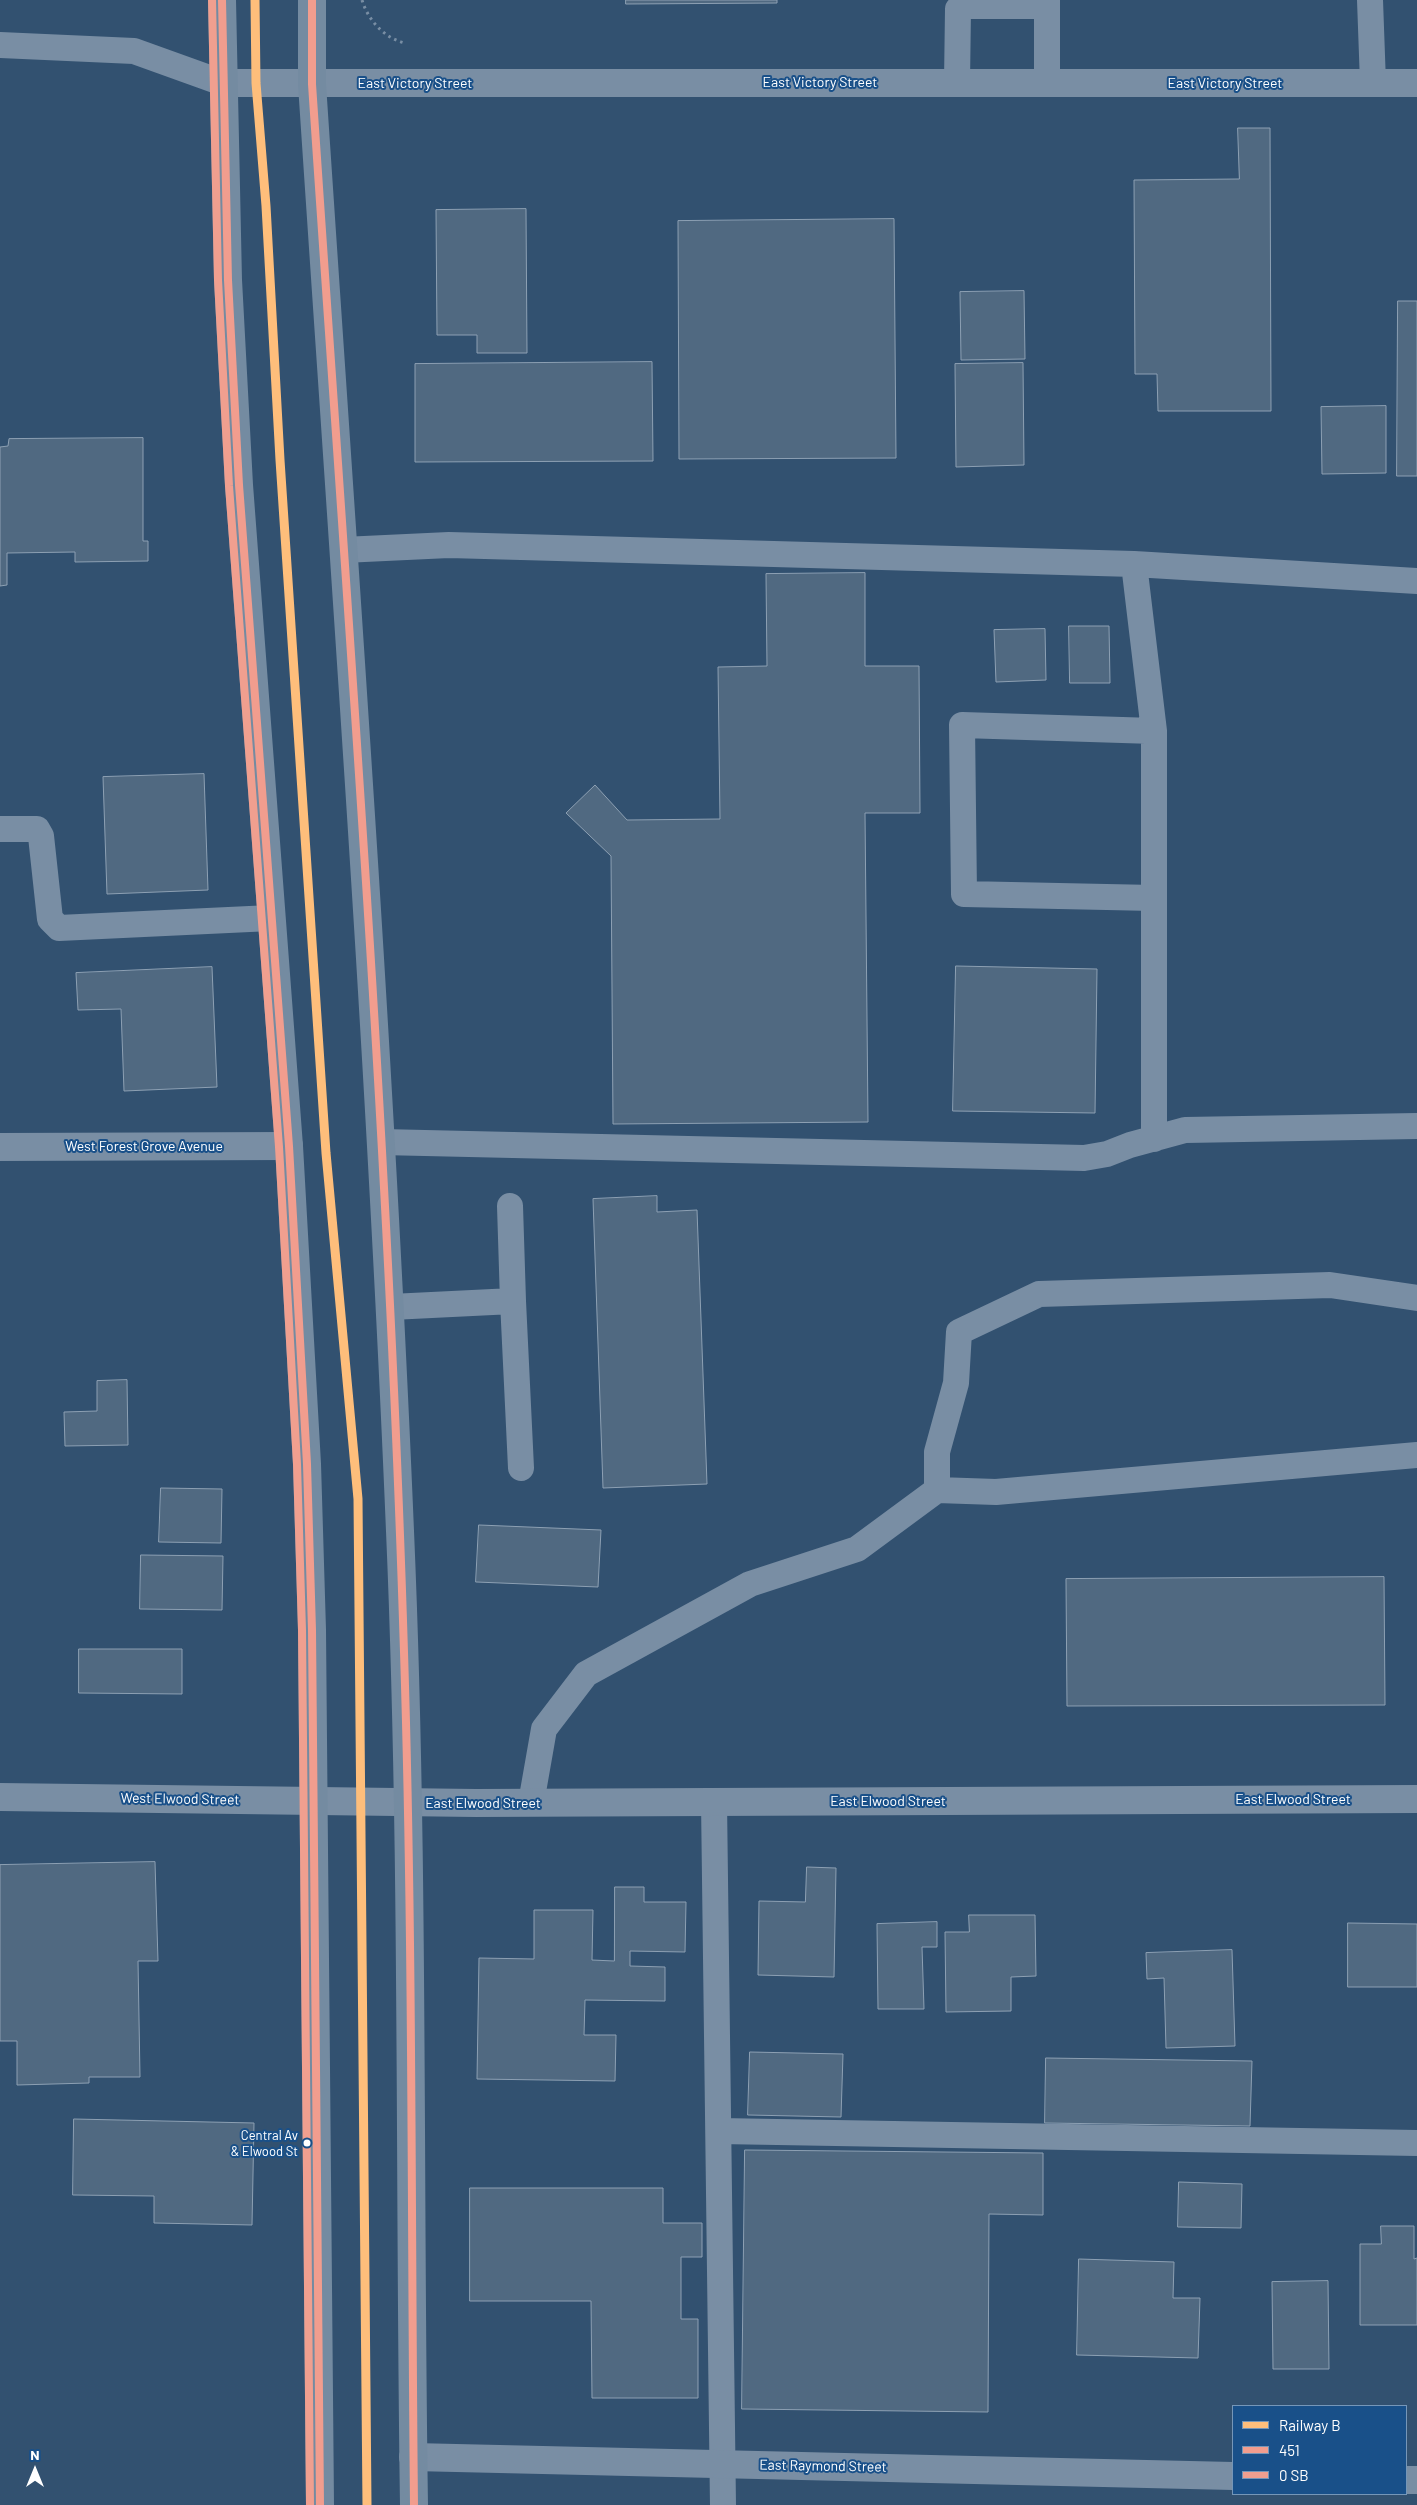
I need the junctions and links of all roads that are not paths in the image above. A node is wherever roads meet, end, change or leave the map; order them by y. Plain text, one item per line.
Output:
1 (222, 0) edge
2 (312, 0) edge
3 (1370, 0) edge
4 (1047, 3) edge
5 (0, 45) edge
6 (957, 82) junction
7 (223, 83) junction
8 (1047, 83) junction
9 (1372, 83) junction
10 (1417, 83) edge
11 (312, 84) junction
12 (344, 550) junction
13 (1134, 564) junction
14 (1417, 581) edge
15 (1154, 731) junction
16 (0, 829) edge
17 (1154, 898) junction
18 (271, 918) junction
19 (1417, 1126) edge
20 (1154, 1139) junction
21 (381, 1142) junction
22 (289, 1146) junction
23 (0, 1147) edge
24 (510, 1206) dead end
25 (1417, 1298) edge
26 (513, 1301) junction
27 (391, 1306) junction
28 (1417, 1455) edge
29 (521, 1468) dead end
30 (937, 1490) junction
31 (0, 1797) edge
32 (1417, 1799) edge
33 (312, 1801) junction
34 (714, 1801) junction
35 (360, 1802) joint
36 (407, 1802) junction
37 (531, 1803) junction
38 (718, 2131) junction
39 (1417, 2143) edge
40 (413, 2457) junction
41 (723, 2464) junction
42 (1232, 2476) edge
43 (320, 2505) edge
44 (414, 2505) edge
45 (723, 2505) edge

1 - 7 main road
2 - 11 main road
3 - 9 lane
4 - 6 lane
4 - 8 lane
5 - 7 lane
6 - 8 street, East Victory Street
6 - 11 street, East Victory Street
7 - 11 street, East Victory Street
7 - 18 main road
8 - 9 street, East Victory Street
9 - 10 street, East Victory Street
11 - 12 main road
12 - 13 lane
12 - 21 main road
13 - 14 lane
13 - 15 lane
15 - 17 lane
15 - 17 lane
16 - 18 lane
17 - 20 lane
18 - 22 main road
19 - 20 lane
20 - 21 lane
21 - 27 main road
22 - 23 street, West Forest Grove Avenue
22 - 33 main road
24 - 26 lane
25 - 30 lane
26 - 27 lane
26 - 29 lane
27 - 36 main road
28 - 30 lane
30 - 37 lane
31 - 33 street, West Elwood Street
32 - 34 street, East Elwood Street
33 - 35 street, West Elwood Street
33 - 43 main road
34 - 37 street, East Elwood Street
34 - 38 lane
35 - 36 street, East Elwood Street
36 - 37 street, East Elwood Street
36 - 40 main road
38 - 39 lane
38 - 41 lane
40 - 41 street, East Raymond Street
40 - 44 main road
41 - 42 street, East Raymond Street
41 - 45 lane

